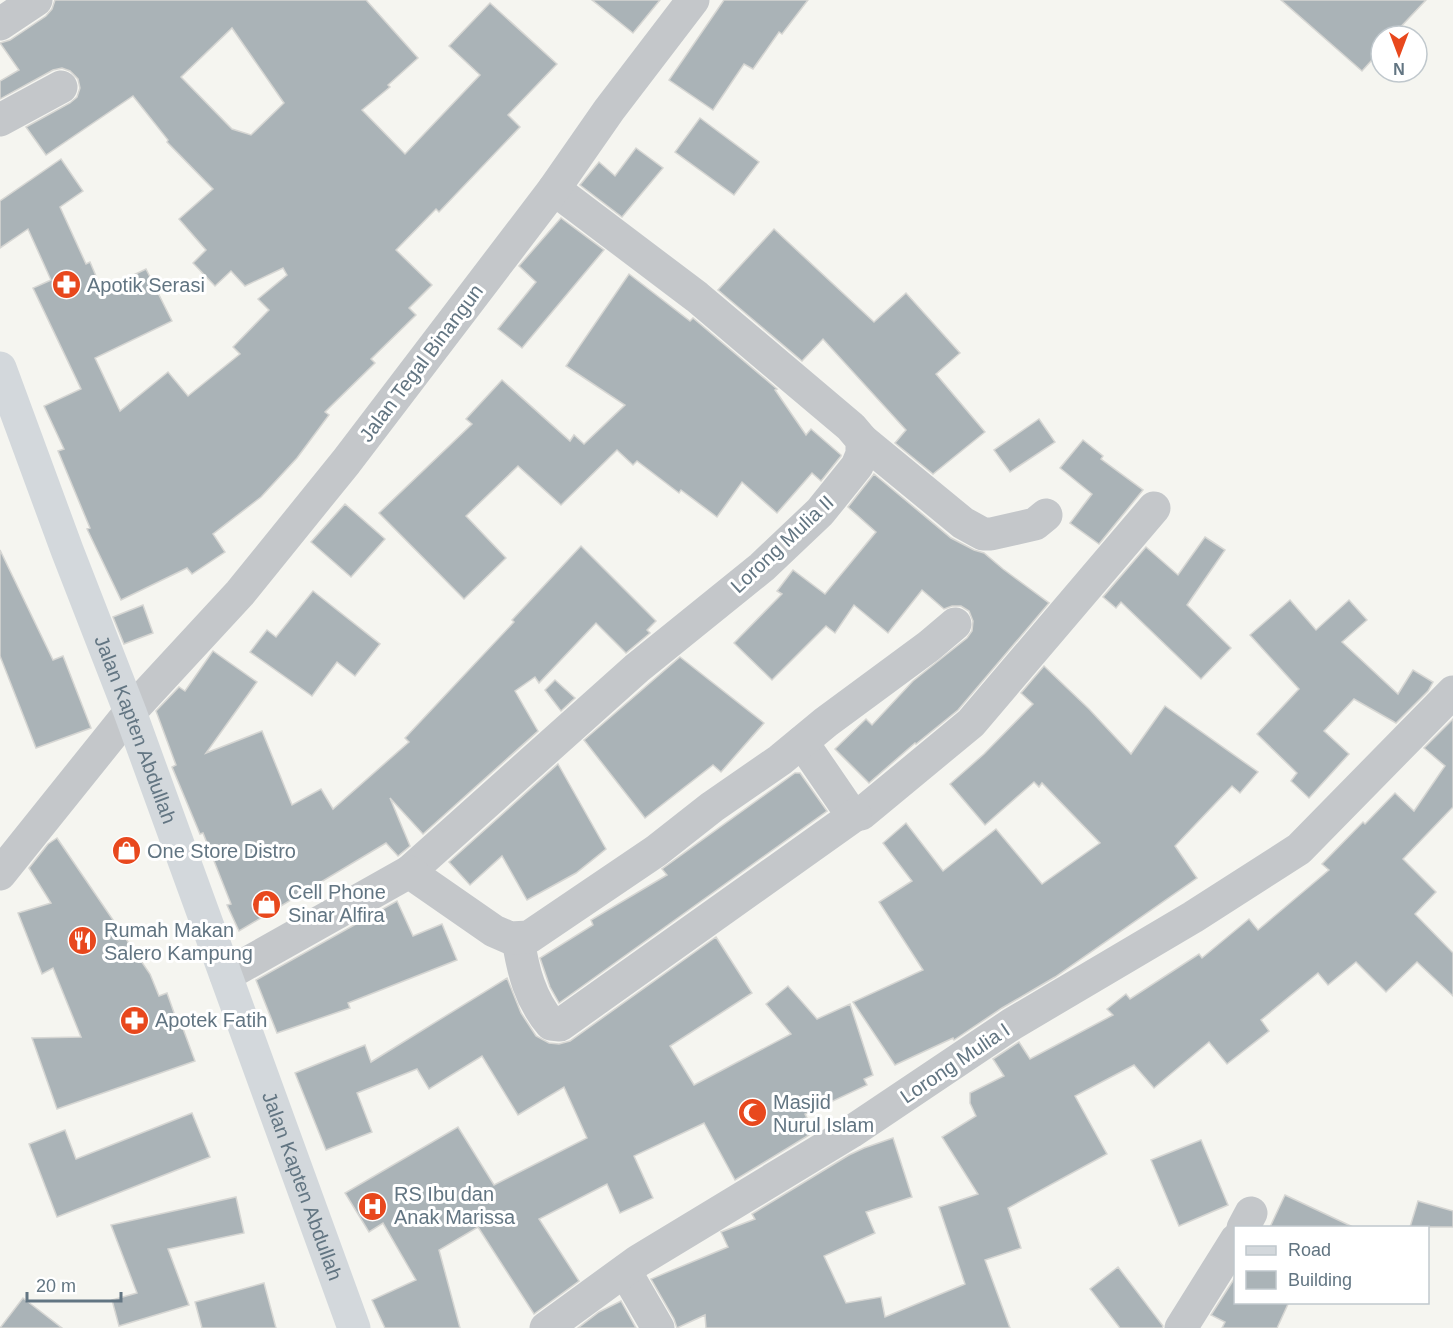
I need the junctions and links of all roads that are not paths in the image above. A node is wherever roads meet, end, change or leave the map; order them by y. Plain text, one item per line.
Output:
1 (36, 0) edge
2 (693, 0) edge
3 (0, 24) edge
4 (61, 87) dead end
5 (0, 120) edge
6 (554, 189) junction
7 (0, 368) edge
8 (862, 440) junction
9 (1154, 508) dead end
10 (1046, 515) dead end
11 (955, 624) dead end
12 (1453, 692) edge
13 (130, 712) junction
14 (802, 742) junction
15 (855, 815) junction
16 (409, 872) junction
17 (0, 874) edge
18 (518, 939) junction
19 (226, 975) junction
20 (1234, 1242) edge
21 (625, 1271) junction
22 (354, 1328) edge
23 (546, 1328) edge
24 (658, 1328) edge
25 (1181, 1328) edge

1 - 3 street
2 - 6 street, Jalan Tegal Binangun
4 - 5 street
6 - 8 street
6 - 13 street, Jalan Tegal Binangun
7 - 13 main road, Jalan Kapten Abdullah
8 - 10 street
8 - 16 street, Lorong Mulia II
9 - 15 street
11 - 14 street
12 - 21 street, Lorong Mulia I
13 - 17 street, Jalan Tegal Binangun
13 - 19 main road, Jalan Kapten Abdullah
14 - 15 street
14 - 18 street
15 - 18 street
16 - 18 street
16 - 19 street, Lorong Mulia II
19 - 22 main road, Jalan Kapten Abdullah
20 - 25 street
21 - 23 street, Lorong Mulia I
21 - 24 street

